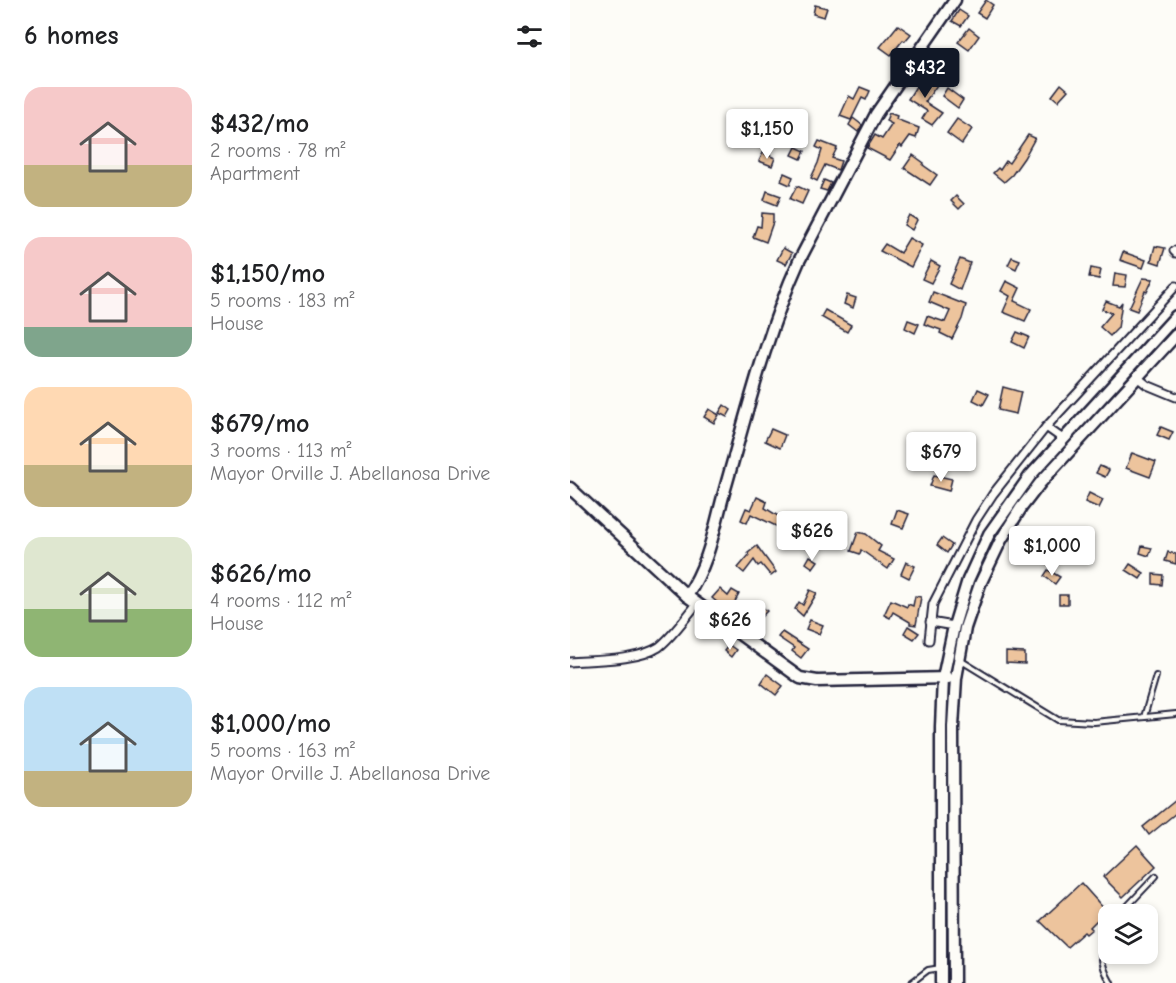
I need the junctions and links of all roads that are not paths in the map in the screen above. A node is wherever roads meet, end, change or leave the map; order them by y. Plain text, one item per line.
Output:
1 (955, 0) edge
2 (1176, 286) edge
3 (1176, 316) edge
4 (1176, 335) edge
5 (1137, 377) junction
6 (1176, 397) edge
7 (1046, 427) junction
8 (1063, 439) junction
9 (570, 488) edge
10 (687, 597) junction
11 (697, 604) junction
12 (930, 622) junction
13 (954, 626) junction
14 (929, 640) dead end
15 (959, 660) junction
16 (570, 662) edge
17 (1155, 676) dead end
18 (943, 678) junction
19 (956, 678) junction
20 (1176, 714) edge
21 (1144, 717) junction
22 (1156, 876) dead end
23 (1129, 904) edge
24 (1103, 964) edge
25 (941, 968) junction
26 (954, 968) junction
27 (911, 983) edge
28 (941, 983) edge
29 (954, 983) edge
30 (1111, 983) edge

1 - 10 main road
2 - 7 street
3 - 8 main road
4 - 5 main road
5 - 6 street
5 - 15 main road
7 - 8 street
7 - 12 street
8 - 13 main road
9 - 10 main road
10 - 11 main road
11 - 16 street
11 - 18 main road
12 - 13 street
12 - 14 street
13 - 18 main road
15 - 19 main road
15 - 21 lane
17 - 21 lane
18 - 19 main road
18 - 25 main road
19 - 26 main road
20 - 21 lane
22 - 23 lane
24 - 30 lane
25 - 26 main road
25 - 27 lane
25 - 28 main road
26 - 29 main road

